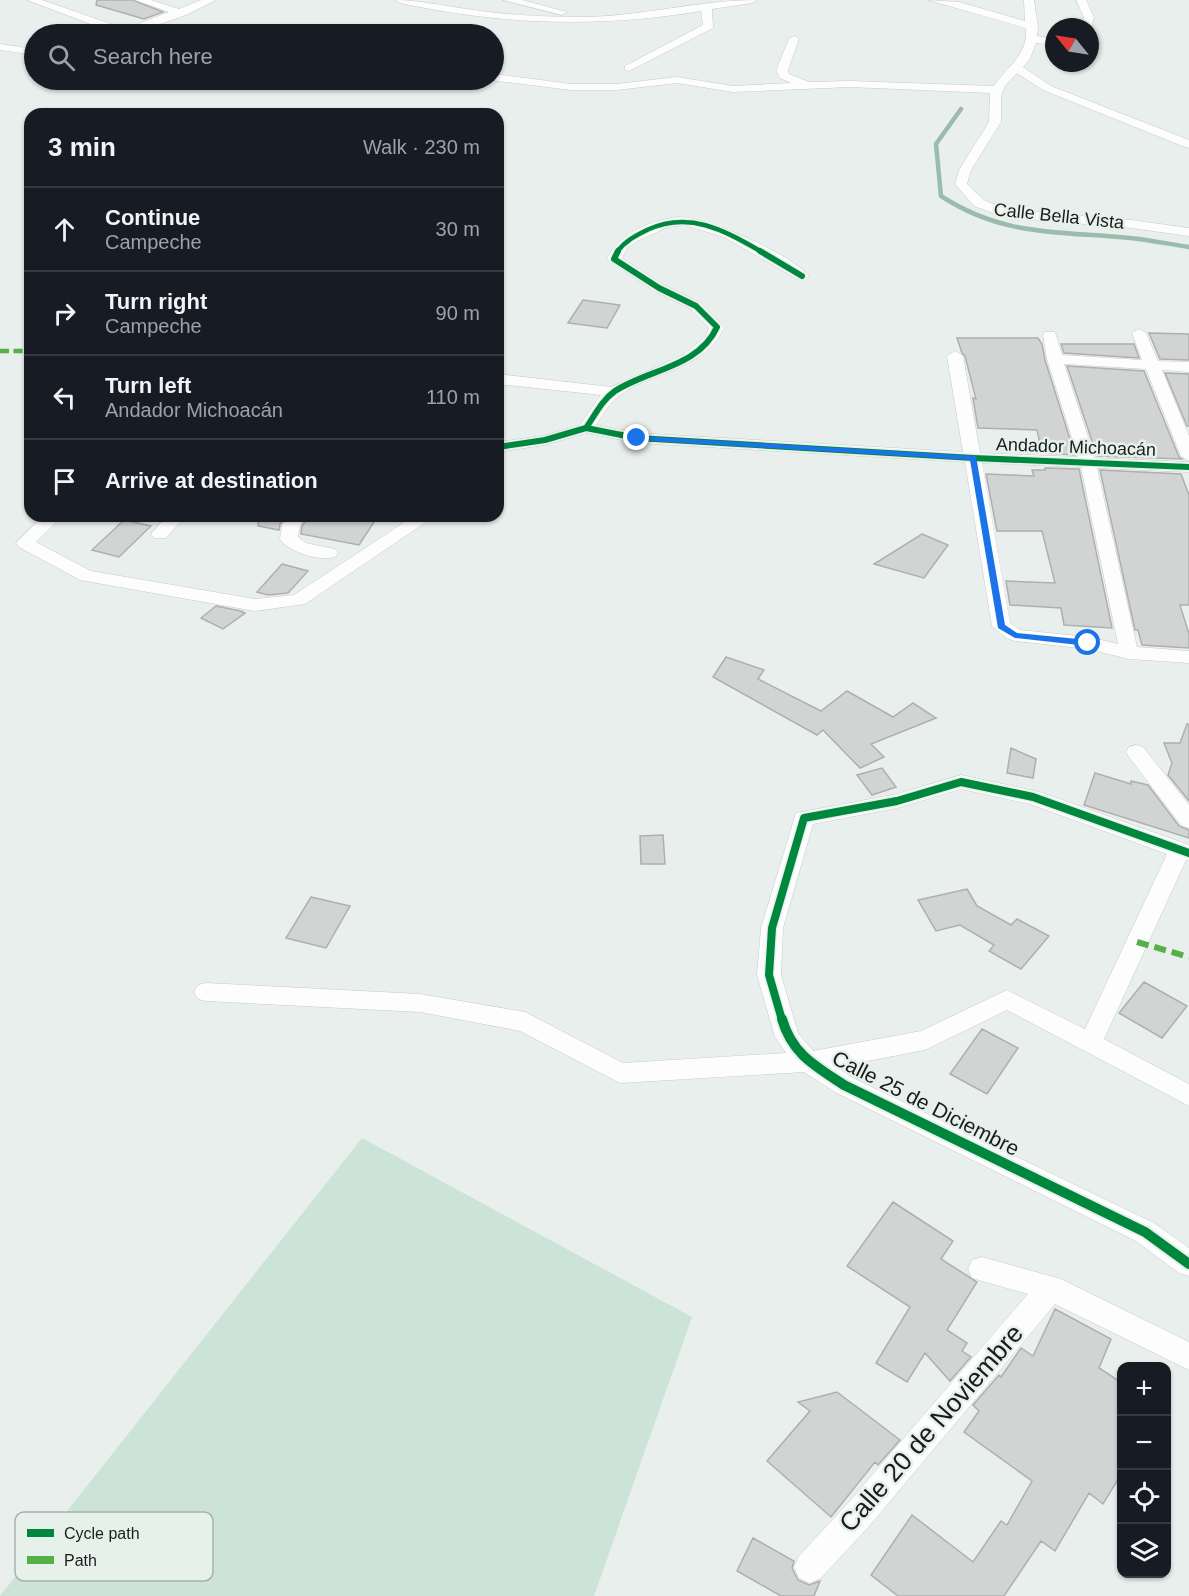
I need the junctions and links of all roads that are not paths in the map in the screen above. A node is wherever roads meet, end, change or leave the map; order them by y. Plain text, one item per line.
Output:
1 (32, 0) edge
2 (140, 0) edge
3 (211, 0) edge
4 (400, 0) edge
5 (508, 0) edge
6 (752, 0) edge
7 (933, 0) edge
8 (1029, 0) edge
9 (1081, 0) edge
10 (662, 2) dead end
11 (703, 8) junction
12 (182, 13) junction
13 (1089, 18) edge
14 (595, 20) junction
15 (97, 24) edge
16 (152, 24) edge
17 (1033, 33) junction
18 (1045, 38) edge
19 (794, 39) dead end
20 (0, 47) edge
21 (24, 51) edge
22 (629, 68) dead end
23 (1017, 68) junction
24 (504, 78) edge
25 (807, 86) junction
26 (997, 90) junction
27 (1189, 144) edge
28 (1189, 232) edge
29 (802, 276) dead end
30 (1139, 333) dead end
31 (1050, 335) dead end
32 (955, 356) dead end
33 (1055, 359) junction
34 (1153, 363) junction
35 (1189, 367) edge
36 (504, 380) edge
37 (614, 392) junction
38 (586, 428) junction
39 (504, 447) edge
40 (1189, 456) edge
41 (973, 458) junction
42 (1088, 463) junction
43 (1189, 467) edge
44 (47, 522) edge
45 (171, 522) edge
46 (293, 522) edge
47 (417, 522) edge
48 (160, 534) dead end
49 (329, 553) dead end
50 (1129, 653) junction
51 (1189, 657) edge
52 (1137, 752) dead end
53 (1189, 819) edge
54 (1185, 852) edge
55 (206, 992) dead end
56 (1090, 1043) junction
57 (808, 1062) junction
58 (1189, 1096) edge
59 (1189, 1264) edge
60 (982, 1269) dead end
61 (1051, 1288) junction
62 (1189, 1356) edge
63 (810, 1568) dead end

1 - 15 street
2 - 12 street
3 - 12 street
4 - 14 street
5 - 14 street
6 - 11 street
7 - 17 street
8 - 17 street
9 - 13 street
10 - 11 street
11 - 14 street
11 - 22 street
12 - 16 street
17 - 18 street
17 - 23 street
19 - 25 street
20 - 21 street
23 - 26 street
23 - 27 street
24 - 25 street
25 - 26 street
26 - 28 street, Calle Bella Vista
29 - 37 street
30 - 34 street
31 - 33 street
32 - 41 street
33 - 34 street
33 - 42 street
34 - 35 street
34 - 40 street
36 - 37 street
37 - 38 street
38 - 39 street, Andador Michoacán
38 - 41 street, Andador Michoacán
41 - 42 street, Andador Michoacán
41 - 50 street
42 - 43 street, Andador Michoacán
42 - 50 street
44 - 47 street
45 - 48 street
46 - 49 street
50 - 51 street
52 - 53 street
54 - 56 street
54 - 57 street, Calle 25 de Diciembre
55 - 57 street
56 - 57 street
56 - 58 street
57 - 59 street, Calle 25 de Diciembre
60 - 61 street
61 - 62 street
61 - 63 street, Calle 20 de Noviembre

